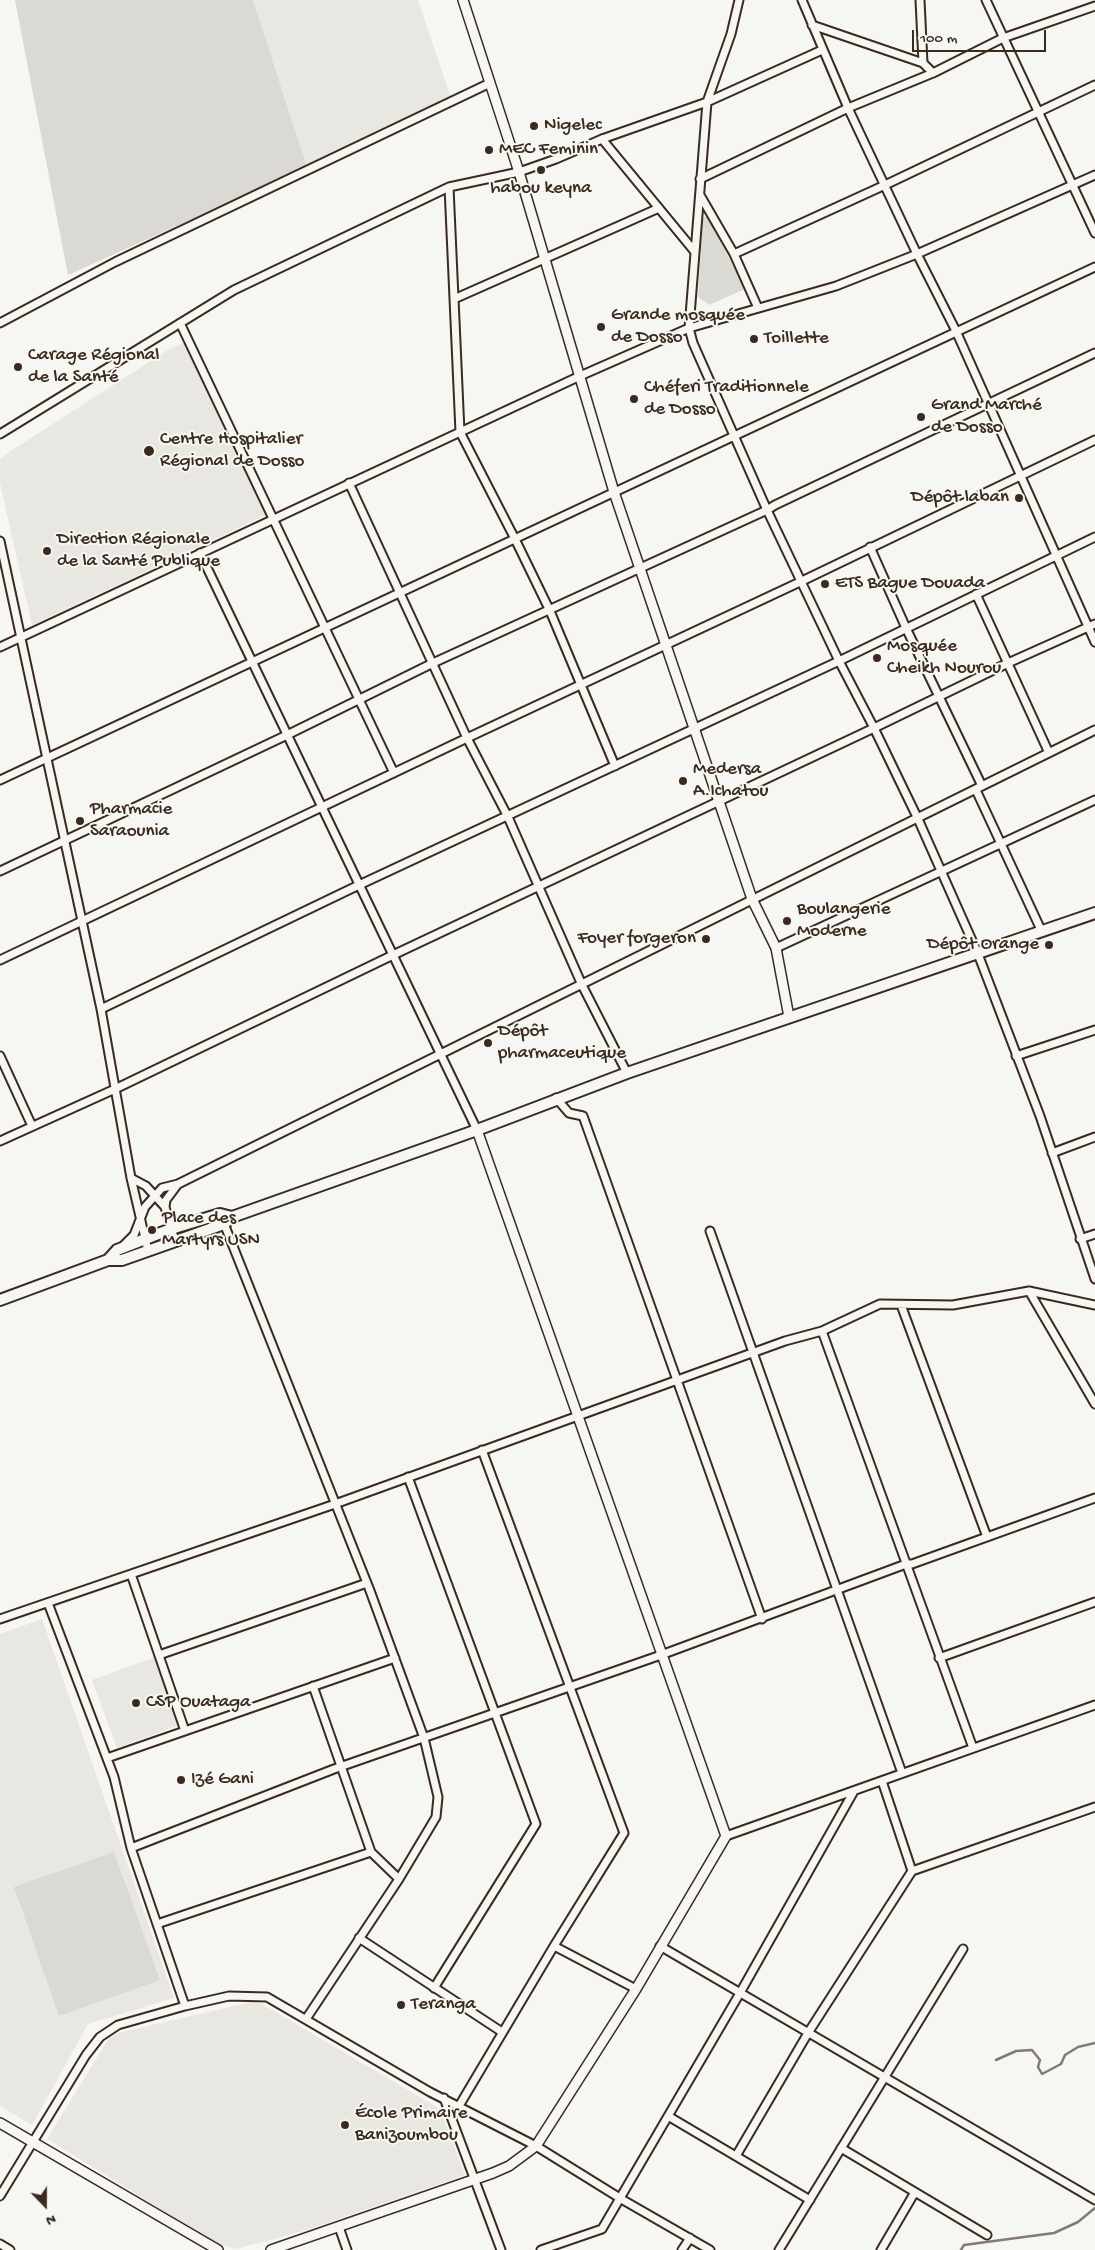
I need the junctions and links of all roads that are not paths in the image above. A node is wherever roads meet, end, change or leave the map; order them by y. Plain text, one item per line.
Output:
1 (464, 0) edge
2 (739, 0) edge
3 (802, 0) edge
4 (920, 0) edge
5 (986, 0) edge
6 (1095, 6) edge
7 (812, 25) junction
8 (1002, 38) junction
9 (822, 50) junction
10 (923, 63) junction
11 (933, 73) junction
12 (490, 83) junction
13 (1095, 85) edge
14 (707, 102) junction
15 (848, 108) junction
16 (1038, 112) junction
17 (602, 139) junction
18 (519, 172) junction
19 (1095, 175) edge
20 (700, 179) junction
21 (884, 185) junction
22 (1072, 185) junction
23 (449, 187) junction
24 (700, 194) junction
25 (659, 208) junction
26 (1095, 233) edge
27 (695, 252) junction
28 (734, 254) junction
29 (917, 254) junction
30 (546, 260) junction
31 (1095, 267) edge
32 (454, 300) junction
33 (758, 308) junction
34 (0, 323) edge
35 (180, 323) junction
36 (689, 328) junction
37 (956, 332) junction
38 (1095, 353) edge
39 (580, 376) junction
40 (988, 403) junction
41 (460, 432) junction
42 (0, 434) edge
43 (734, 436) junction
44 (1095, 440) edge
45 (1021, 475) junction
46 (350, 483) junction
47 (614, 492) junction
48 (767, 510) junction
49 (273, 519) junction
50 (1095, 537) edge
51 (515, 538) junction
52 (0, 541) edge
53 (870, 547) junction
54 (200, 553) junction
55 (1056, 556) junction
56 (640, 569) junction
57 (802, 581) junction
58 (400, 592) junction
59 (976, 594) junction
60 (550, 611) junction
61 (1092, 626) edge
62 (325, 628) junction
63 (906, 628) junction
64 (22, 636) junction
65 (1095, 642) edge
66 (665, 644) junction
67 (0, 647) edge
68 (839, 661) junction
69 (252, 662) junction
70 (433, 663) junction
71 (1008, 663) junction
72 (580, 685) junction
73 (939, 696) junction
74 (360, 701) junction
75 (694, 728) junction
76 (874, 728) junction
77 (1095, 730) edge
78 (287, 735) junction
79 (467, 738) junction
80 (1049, 753) junction
81 (46, 759) junction
82 (615, 766) junction
83 (394, 773) junction
84 (0, 780) edge
85 (979, 788) junction
86 (720, 800) junction
87 (1095, 800) edge
88 (322, 807) junction
89 (508, 817) junction
90 (918, 819) junction
91 (65, 840) junction
92 (1001, 844) junction
93 (0, 871) edge
94 (942, 872) junction
95 (359, 885) junction
96 (537, 886) junction
97 (752, 899) junction
98 (1095, 912) edge
99 (82, 921) junction
100 (1042, 932) junction
101 (776, 948) junction
102 (978, 954) junction
103 (393, 955) junction
104 (0, 960) edge
105 (582, 985) junction
106 (101, 1009) junction
107 (789, 1017) junction
108 (1095, 1030) edge
109 (441, 1055) junction
110 (0, 1056) edge
111 (1016, 1056) junction
112 (627, 1073) junction
113 (115, 1089) junction
114 (556, 1098) junction
115 (32, 1126) junction
116 (477, 1130) junction
117 (1095, 1137) edge
118 (0, 1142) edge
119 (1052, 1153) junction
120 (131, 1178) junction
121 (178, 1184) junction
122 (149, 1188) junction
123 (162, 1188) junction
124 (156, 1196) junction
125 (165, 1207) junction
126 (220, 1214) junction
127 (232, 1217) junction
128 (141, 1218) junction
129 (224, 1224) junction
130 (171, 1229) junction
131 (710, 1231) dead end
132 (1095, 1234) edge
133 (1080, 1239) junction
134 (144, 1240) junction
135 (175, 1241) junction
136 (118, 1250) junction
137 (148, 1251) junction
138 (108, 1260) junction
139 (1095, 1279) edge
140 (1029, 1291) junction
141 (0, 1300) edge
142 (901, 1304) junction
143 (1095, 1305) edge
144 (822, 1331) junction
145 (753, 1352) junction
146 (678, 1379) junction
147 (1095, 1404) edge
148 (577, 1415) junction
149 (482, 1450) junction
150 (408, 1477) junction
151 (1095, 1498) edge
152 (335, 1504) junction
153 (987, 1537) junction
154 (906, 1564) junction
155 (131, 1574) junction
156 (367, 1583) junction
157 (838, 1591) junction
158 (1095, 1602) edge
159 (48, 1603) junction
160 (0, 1619) edge
161 (762, 1619) junction
162 (661, 1655) junction
163 (159, 1656) junction
164 (395, 1658) junction
165 (939, 1658) junction
166 (313, 1686) junction
167 (572, 1686) junction
168 (1095, 1705) edge
169 (495, 1713) junction
170 (185, 1731) junction
171 (424, 1738) junction
172 (973, 1748) junction
173 (107, 1758) junction
174 (341, 1767) junction
175 (902, 1774) junction
176 (882, 1781) junction
177 (854, 1791) junction
178 (1095, 1807) edge
179 (726, 1836) junction
180 (132, 1848) junction
181 (371, 1852) junction
182 (912, 1871) junction
183 (400, 1879) junction
184 (157, 1924) junction
185 (360, 1938) junction
186 (554, 1946) junction
187 (660, 1946) junction
188 (963, 1949) dead end
189 (434, 1988) junction
190 (636, 1989) junction
191 (740, 1993) junction
192 (185, 2006) junction
193 (306, 2019) junction
194 (502, 2032) junction
195 (808, 2033) junction
196 (884, 2077) junction
197 (444, 2098) junction
198 (459, 2106) junction
199 (668, 2116) junction
200 (0, 2123) edge
201 (32, 2143) junction
202 (536, 2146) junction
203 (841, 2148) junction
204 (736, 2156) junction
205 (474, 2178) junction
206 (915, 2192) junction
207 (0, 2196) edge
208 (621, 2199) junction
209 (810, 2200) junction
210 (1095, 2200) edge
211 (339, 2226) junction
212 (986, 2235) dead end
213 (690, 2238) junction
214 (0, 2244) edge
215 (10, 2250) edge
216 (218, 2250) edge
217 (271, 2250) edge
218 (347, 2250) edge
219 (501, 2250) edge
220 (541, 2250) edge
221 (682, 2250) edge
222 (710, 2250) edge
223 (779, 2250) edge
224 (882, 2250) edge

1 - 12 street
2 - 14 street
3 - 7 street
4 - 10 street
5 - 8 street
6 - 8 street
7 - 9 street
7 - 10 street
8 - 11 street
8 - 16 street
9 - 14 street
9 - 15 street
10 - 11 street
11 - 15 street
12 - 18 street
12 - 34 street
13 - 16 street
14 - 17 street
14 - 20 street
15 - 20 street
15 - 21 street
16 - 21 street
16 - 22 street
17 - 18 street
17 - 25 street
18 - 23 street
18 - 30 street
19 - 22 street
20 - 24 street
21 - 28 street
21 - 29 street
22 - 26 street
22 - 29 street
23 - 32 street
23 - 35 street
24 - 27 street
24 - 28 street
25 - 27 street
25 - 30 street
27 - 36 street
28 - 33 street
29 - 33 street
29 - 37 street
30 - 32 street
30 - 39 street
31 - 37 street
32 - 41 street
33 - 36 street
35 - 42 street
35 - 49 street
36 - 39 street
36 - 43 street
37 - 40 street
37 - 43 street
38 - 40 street
39 - 41 street
39 - 47 street
40 - 45 street
40 - 48 street
41 - 46 street
41 - 51 street
43 - 47 street
43 - 48 street
44 - 45 street
45 - 53 street
45 - 55 street
46 - 49 street
46 - 58 street
47 - 51 street
47 - 56 street
48 - 56 street
48 - 57 street
49 - 54 street
49 - 62 street
50 - 55 street
51 - 58 street
51 - 60 street
52 - 64 street
53 - 57 street
53 - 63 street
54 - 64 street
54 - 69 street
55 - 59 street
55 - 61 street
56 - 60 street
56 - 66 street
57 - 66 street
57 - 68 street
58 - 62 street
58 - 70 street
59 - 63 street
59 - 71 street
60 - 70 street
60 - 72 street
61 - 65 street
61 - 71 street
62 - 69 street
62 - 74 street
63 - 68 street
63 - 73 street
64 - 67 street
64 - 81 street
66 - 72 street
66 - 75 street
68 - 75 street
68 - 76 street
69 - 78 street
69 - 81 street
70 - 74 street
70 - 79 street
71 - 73 street
71 - 80 street
72 - 79 street
72 - 82 street
73 - 76 street
73 - 85 street
74 - 78 street
74 - 83 street
75 - 82 street
75 - 86 street
76 - 86 street
76 - 90 street
77 - 80 street
78 - 88 street
78 - 91 street
79 - 83 street
79 - 89 street
80 - 85 street
81 - 84 street
81 - 91 street
82 - 89 street
83 - 88 street
85 - 90 street
85 - 92 street
86 - 96 street
86 - 97 street
87 - 92 street
88 - 95 street
88 - 99 street
89 - 95 street
89 - 96 street
90 - 94 street
90 - 97 street
91 - 93 street
91 - 99 street
92 - 94 street
92 - 100 street
94 - 101 street
94 - 102 street
95 - 103 street
95 - 106 street
96 - 103 street
96 - 105 street
97 - 101 street
97 - 105 street
98 - 100 main road
99 - 104 street
99 - 106 street
100 - 102 main road
101 - 107 street
102 - 107 main road
102 - 111 street
103 - 109 street
103 - 113 street
105 - 109 street
105 - 112 street
106 - 113 street
107 - 112 main road
108 - 111 street
109 - 116 street
109 - 121 street
110 - 115 street
111 - 119 street
112 - 114 main road
113 - 115 street
113 - 120 street
114 - 116 main road
114 - 146 street
115 - 118 street
116 - 127 main road
116 - 148 street
117 - 119 street
119 - 133 street
120 - 122 street
120 - 128 street
121 - 123 street
121 - 125 street
122 - 123 street
122 - 124 street
123 - 124 street
124 - 125 street
124 - 128 street
125 - 130 street
126 - 127 main road
126 - 129 street
126 - 130 main road
127 - 129 main road
128 - 134 street
128 - 136 street
129 - 135 main road
129 - 152 street
130 - 134 main road
130 - 135 street
131 - 145 street
132 - 133 street
133 - 139 street
134 - 136 main road
134 - 137 street
135 - 137 main road
136 - 138 main road
137 - 138 main road
138 - 141 main road
140 - 142 street
140 - 143 street
140 - 147 street
142 - 144 street
142 - 153 street
144 - 145 street
144 - 154 street
145 - 146 street
145 - 157 street
146 - 148 street
146 - 161 street
148 - 149 street
148 - 162 street
149 - 150 street
149 - 167 street
150 - 152 street
150 - 169 street
151 - 153 street
152 - 155 street
152 - 156 street
153 - 154 street
154 - 157 street
154 - 165 street
155 - 159 street
155 - 163 street
156 - 163 street
156 - 164 street
157 - 161 street
157 - 175 street
158 - 165 street
159 - 160 street
159 - 173 street
161 - 162 street
162 - 167 street
162 - 179 street
163 - 170 street
164 - 166 street
164 - 171 street
165 - 172 street
166 - 170 street
166 - 174 street
167 - 169 street
167 - 186 street
168 - 172 street
169 - 171 street
169 - 189 street
170 - 173 street
171 - 174 street
171 - 183 street
172 - 175 street
173 - 180 street
174 - 180 street
174 - 181 street
175 - 176 street
176 - 177 street
176 - 182 street
177 - 179 street
177 - 191 street
178 - 182 street
179 - 187 street
180 - 184 street
181 - 183 street
181 - 184 street
182 - 195 street
183 - 185 street
184 - 192 street
185 - 189 street
185 - 193 street
186 - 190 street
186 - 194 street
187 - 190 street
187 - 191 street
188 - 196 street
189 - 194 street
190 - 202 street
191 - 195 street
191 - 199 street
192 - 193 street
192 - 201 street
193 - 197 street
194 - 198 street
195 - 196 street
195 - 204 street
196 - 203 street
196 - 210 street
197 - 198 street
197 - 205 street
198 - 202 street
199 - 204 street
199 - 208 street
200 - 201 street
201 - 207 street
201 - 216 street
202 - 205 street
202 - 208 street
203 - 206 street
203 - 209 street
204 - 209 street
205 - 211 street
205 - 219 street
206 - 212 street
206 - 224 street
208 - 213 street
208 - 220 street
209 - 223 street
211 - 217 street
211 - 218 street
213 - 221 street
213 - 222 street
214 - 215 street

